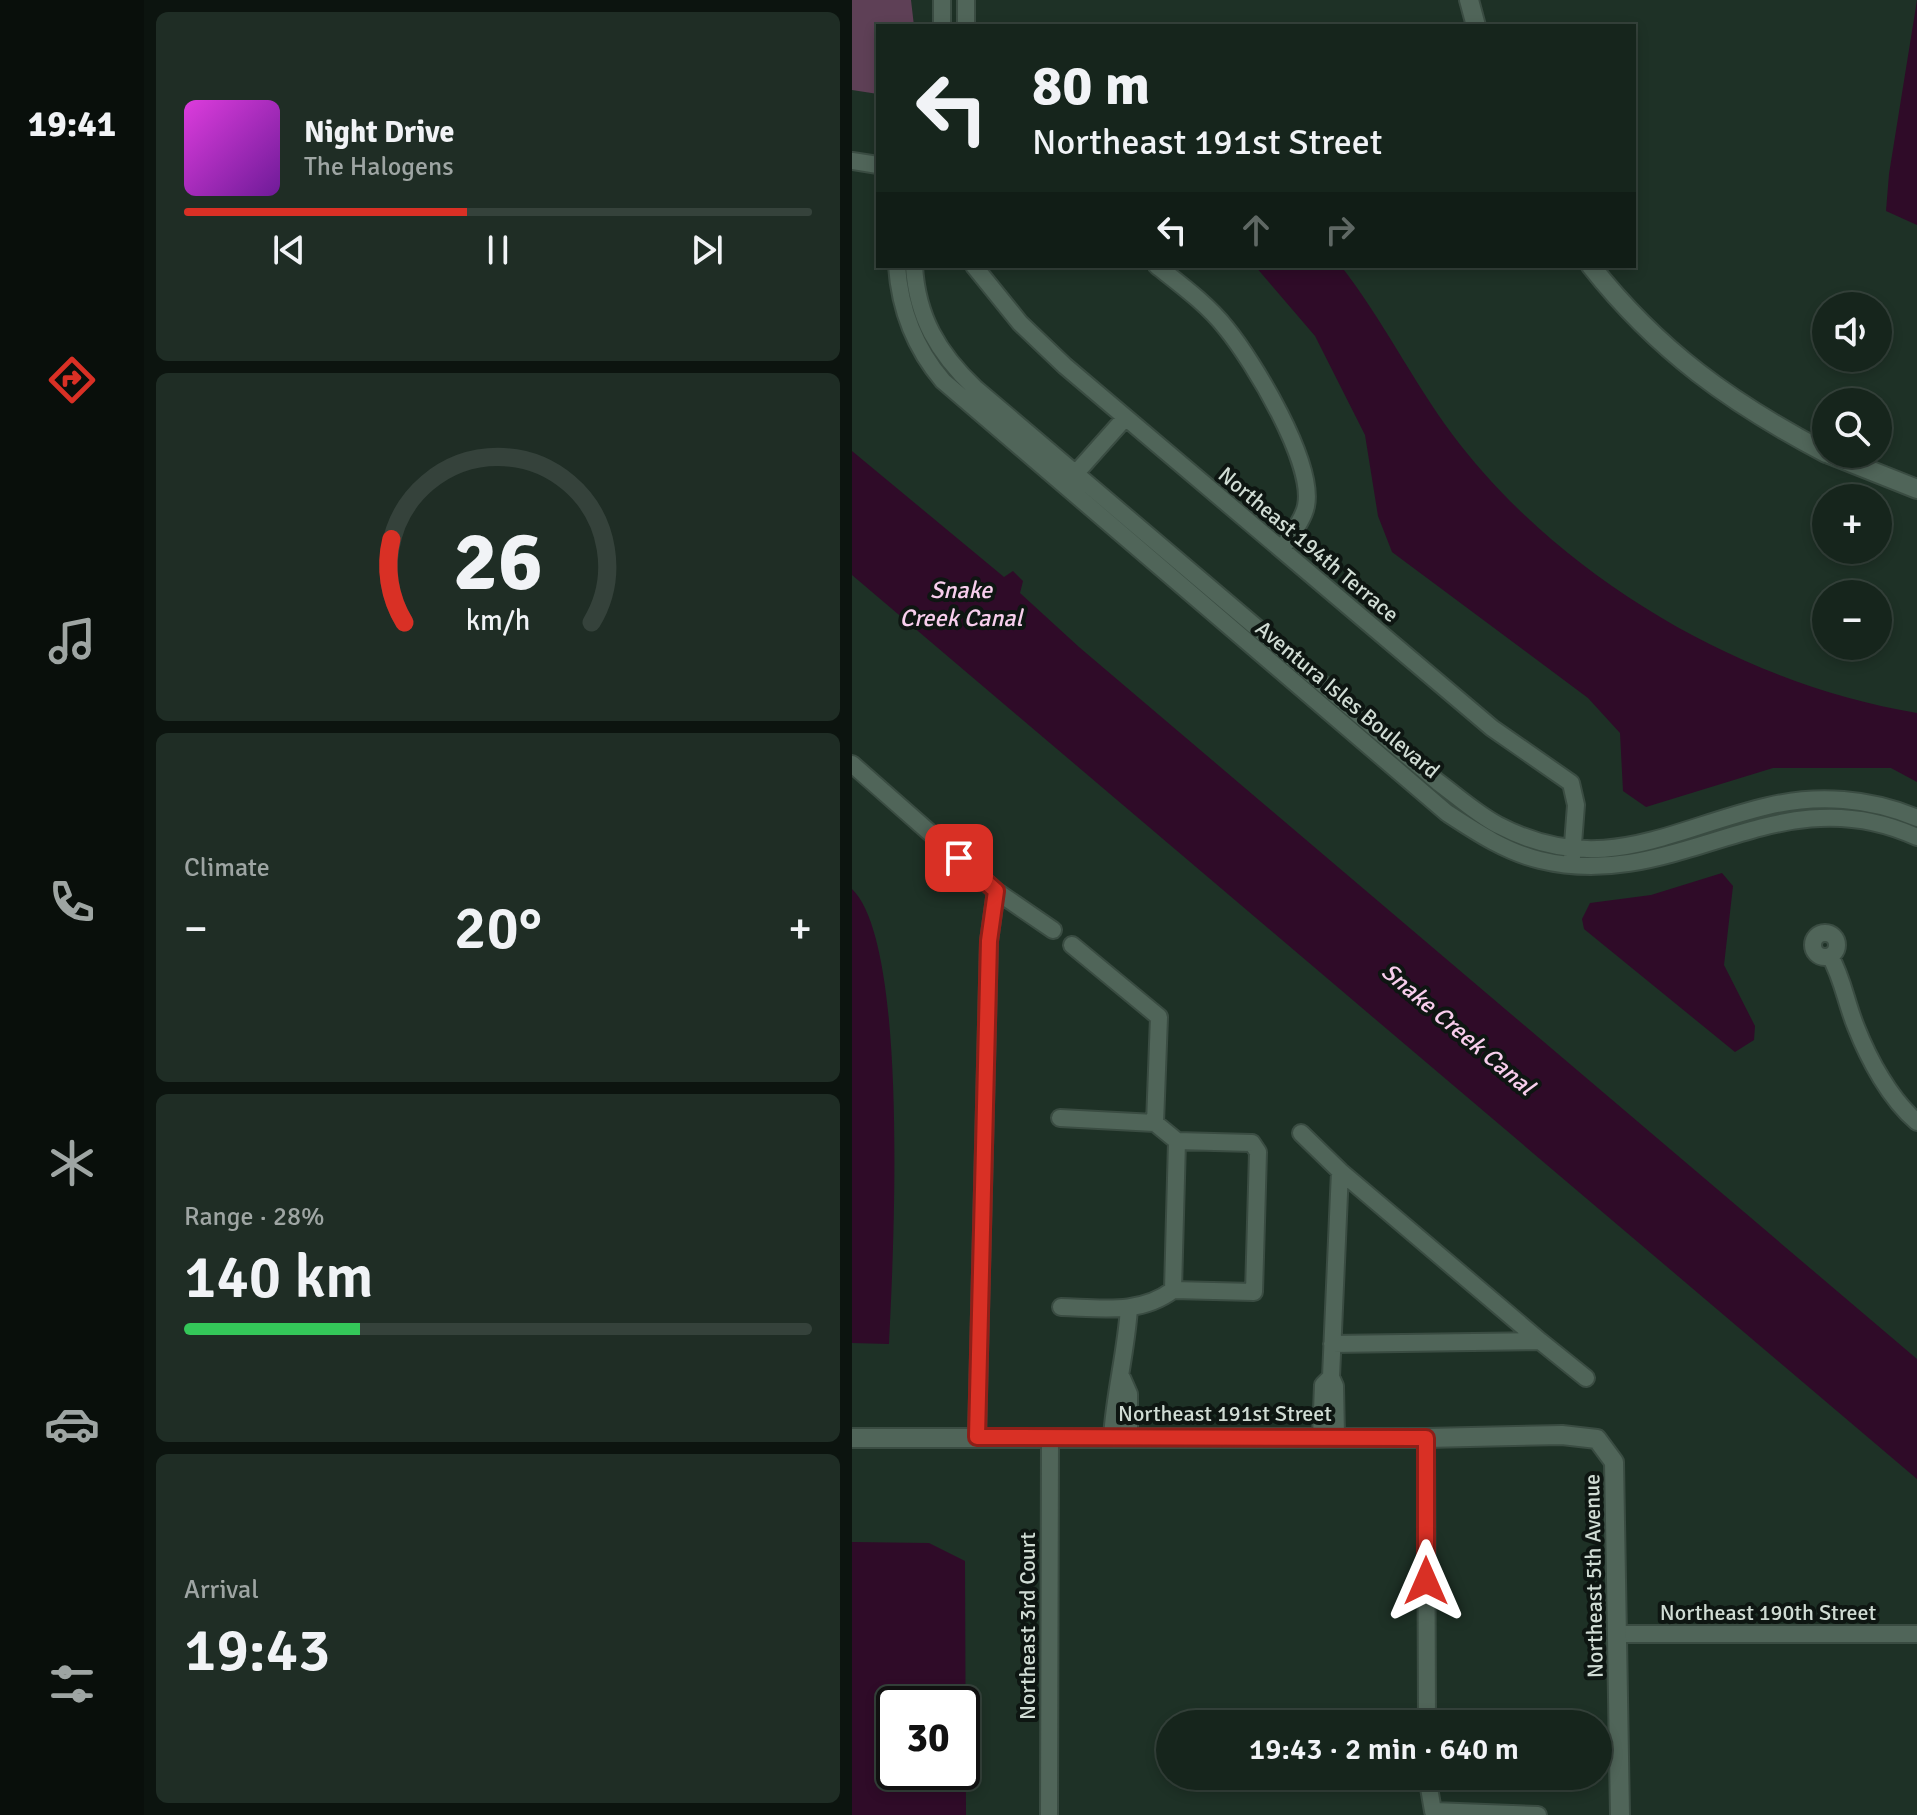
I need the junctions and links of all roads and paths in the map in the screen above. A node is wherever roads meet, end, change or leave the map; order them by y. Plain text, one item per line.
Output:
1 (942, 0) edge
2 (966, 0) edge
3 (1469, 0) edge
4 (942, 24) edge
5 (966, 24) edge
6 (1475, 24) edge
7 (852, 161) edge
8 (876, 165) edge
9 (897, 268) edge
10 (914, 268) edge
11 (975, 268) edge
12 (1159, 268) edge
13 (1593, 268) edge
14 (1125, 418) junction
15 (1812, 445) edge
16 (1864, 468) edge
17 (1070, 480) junction
18 (1917, 489) edge
19 (1282, 549) junction
20 (852, 764) edge
21 (1917, 818) edge
22 (1917, 837) edge
23 (1573, 846) junction
24 (1572, 865) junction
25 (996, 891) junction
26 (1053, 930) dead end
27 (1072, 945) dead end
28 (1830, 956) dead end
29 (1060, 1118) dead end
30 (1917, 1122) edge
31 (1155, 1123) junction
32 (1301, 1133) dead end
33 (1177, 1141) junction
34 (1340, 1171) junction
35 (1173, 1290) junction
36 (1061, 1307) dead end
37 (1129, 1308) junction
38 (1540, 1341) junction
39 (1332, 1344) junction
40 (1586, 1378) dead end
41 (977, 1437) junction
42 (1120, 1437) junction
43 (1328, 1437) junction
44 (852, 1438) edge
45 (1050, 1438) junction
46 (1426, 1438) junction
47 (1597, 1439) joint
48 (1618, 1634) junction
49 (1917, 1634) edge
50 (1427, 1710) edge
51 (1429, 1790) edge
52 (1443, 1814) edge
53 (1049, 1815) edge
54 (1538, 1815) edge
55 (1620, 1815) edge

1 - 4 street
2 - 5 street
3 - 6 street
7 - 8 street
9 - 17 street, Aventura Isles Boulevard
10 - 17 street, Aventura Isles Boulevard
11 - 14 street, Northeast 194th Terrace
12 - 19 street
13 - 15 street
14 - 17 street
14 - 19 street, Northeast 194th Terrace
16 - 18 street
17 - 23 street, Aventura Isles Boulevard
17 - 24 street, Aventura Isles Boulevard
19 - 23 street, Northeast 194th Terrace
20 - 25 street
21 - 23 street, Aventura Isles Boulevard
22 - 24 street, Aventura Isles Boulevard
23 - 24 street, Northeast 194th Terrace
25 - 26 street
25 - 41 street
27 - 31 street
28 - 30 street
29 - 31 street
31 - 33 street
32 - 34 street
33 - 35 street
33 - 35 street
34 - 38 street
34 - 39 street
35 - 37 street
36 - 37 street
37 - 42 street
38 - 39 street
38 - 40 street
39 - 43 street
41 - 44 street, Northeast 191st Street
41 - 45 street, Northeast 191st Street
42 - 43 street, Northeast 191st Street
42 - 45 street, Northeast 191st Street
43 - 46 street, Northeast 191st Street
45 - 53 street, Northeast 3rd Court
46 - 47 street, Northeast 191st Street
46 - 50 street
47 - 48 street, Northeast 5th Avenue
48 - 49 street, Northeast 190th Street
48 - 55 street, Northeast 5th Avenue
51 - 52 street
52 - 54 street

